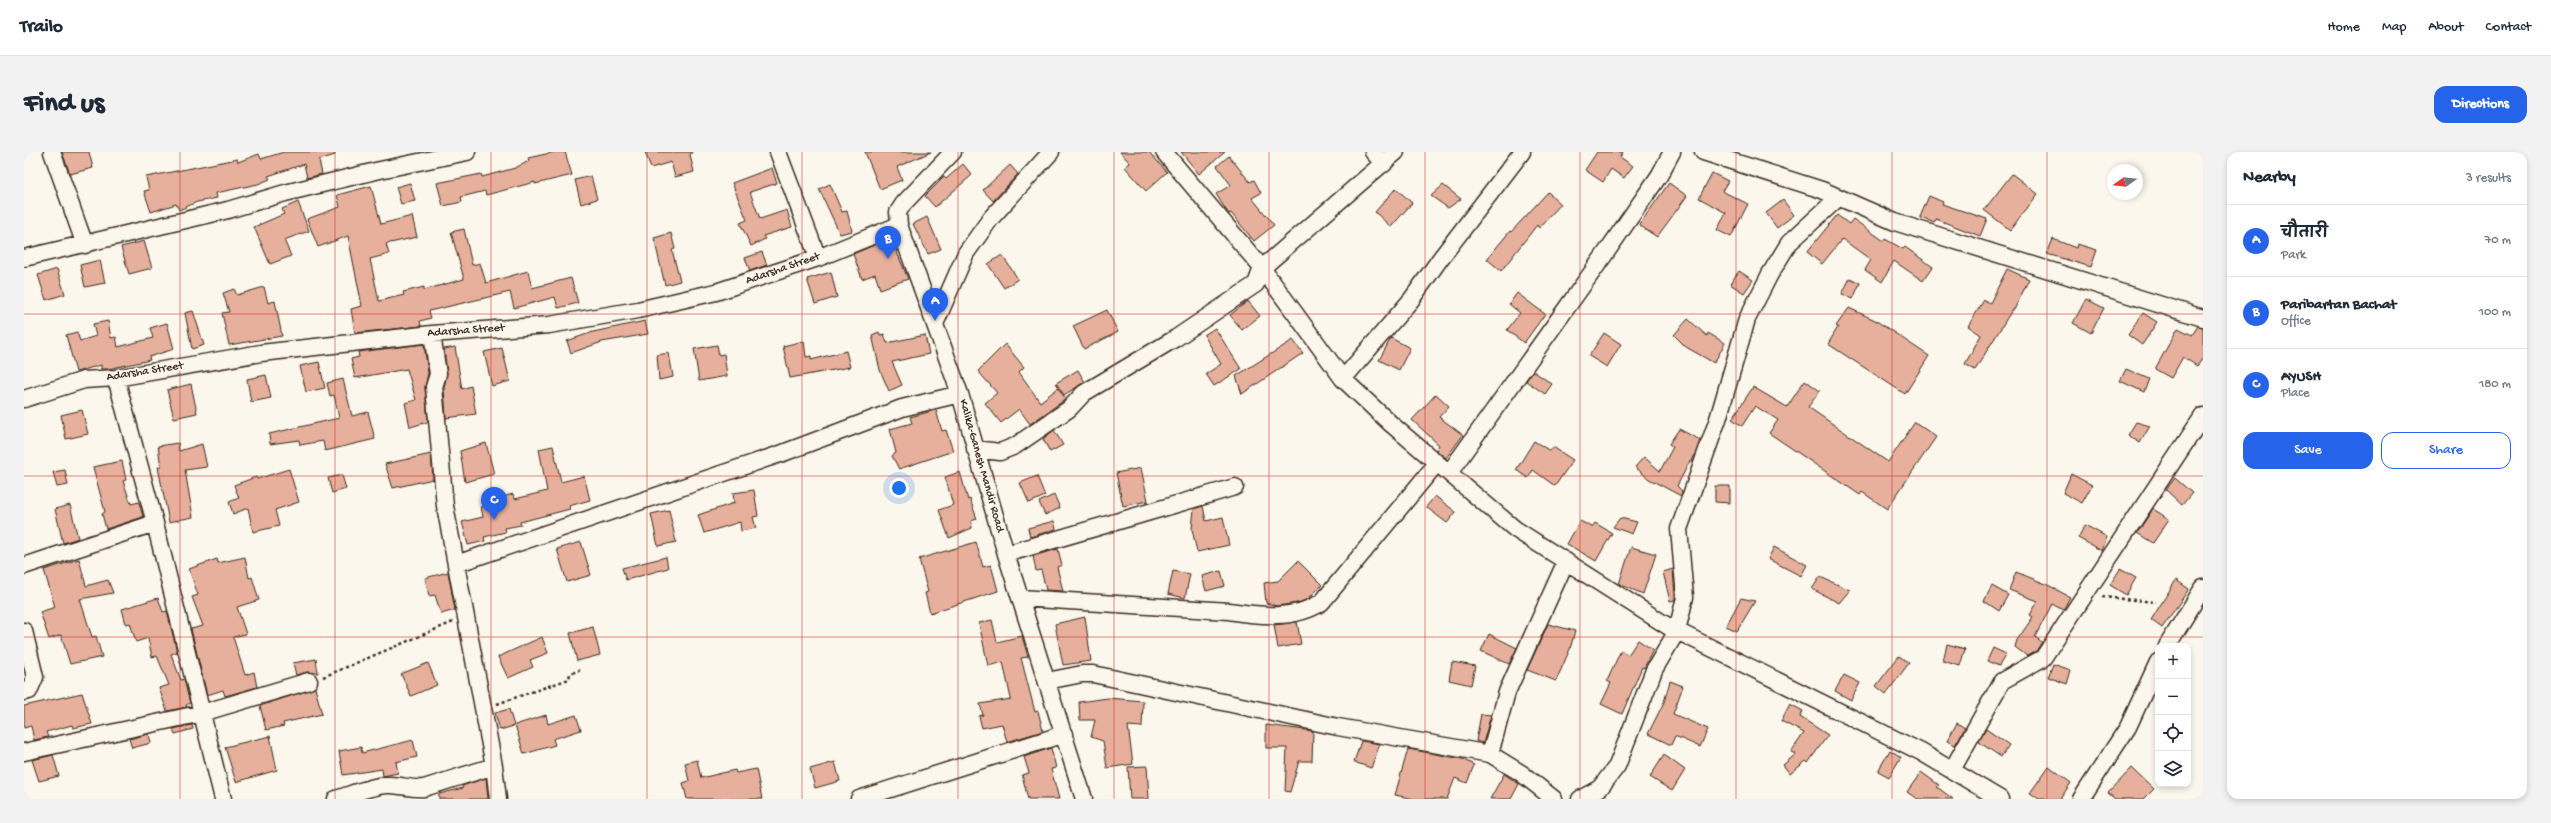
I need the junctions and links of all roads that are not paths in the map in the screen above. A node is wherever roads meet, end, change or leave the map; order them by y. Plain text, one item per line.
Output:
1 (52, 152) edge
2 (468, 152) edge
3 (778, 152) edge
4 (953, 152) edge
5 (1051, 152) edge
6 (1164, 152) edge
7 (1396, 152) edge
8 (1522, 152) edge
9 (1672, 152) edge
10 (1703, 152) edge
11 (1728, 156) edge
12 (1378, 158) edge
13 (1838, 198) junction
14 (900, 225) junction
15 (85, 245) junction
16 (24, 258) edge
17 (818, 258) junction
18 (1262, 268) junction
19 (2203, 318) edge
20 (935, 324) junction
21 (432, 334) junction
22 (116, 378) junction
23 (1342, 379) junction
24 (960, 394) junction
25 (24, 399) edge
26 (2203, 416) edge
27 (975, 449) junction
28 (1443, 468) junction
29 (1236, 487) dead end
30 (155, 523) junction
31 (1006, 554) junction
32 (1566, 561) junction
33 (456, 564) junction
34 (24, 566) edge
35 (2203, 588) edge
36 (1020, 598) junction
37 (24, 630) edge
38 (1677, 631) junction
39 (2170, 643) edge
40 (2155, 669) edge
41 (310, 681) road end
42 (1047, 681) junction
43 (24, 692) edge
44 (202, 713) junction
45 (1064, 734) junction
46 (24, 752) edge
47 (1490, 754) junction
48 (494, 766) junction
49 (1952, 770) junction
50 (224, 799) edge
51 (336, 799) edge
52 (498, 799) edge
53 (859, 799) edge
54 (1084, 799) edge
55 (1554, 799) edge
56 (1580, 799) edge
57 (2000, 799) edge
58 (2081, 799) edge

1 - 15 street
2 - 15 street
3 - 17 street
4 - 14 street, Kalika-Ganesh Mandir Road
5 - 20 street
6 - 18 street
7 - 12 street
8 - 23 street
9 - 28 street
10 - 11 street
11 - 13 street
12 - 18 street
13 - 19 street
13 - 38 street
14 - 17 street, Adarsha Street
14 - 20 street, Kalika-Ganesh Mandir Road
15 - 16 street
17 - 21 street, Adarsha Street
18 - 23 street
18 - 27 street
20 - 24 street, Kalika-Ganesh Mandir Road
21 - 22 street, Adarsha Street
21 - 33 street
22 - 25 street, Adarsha Street
22 - 30 street
23 - 28 street
24 - 27 street, Kalika-Ganesh Mandir Road
24 - 33 street
26 - 49 street
27 - 31 street, Kalika-Ganesh Mandir Road
28 - 32 street
28 - 36 street
29 - 31 street
30 - 34 street
30 - 44 street
31 - 36 street, Kalika-Ganesh Mandir Road
32 - 38 street
32 - 47 street
33 - 48 street
35 - 39 street
36 - 42 street, Kalika-Ganesh Mandir Road
37 - 43 street
38 - 49 street
38 - 56 street
40 - 58 street
41 - 44 street
42 - 45 street, Kalika-Ganesh Mandir Road
42 - 47 street
44 - 46 street
44 - 50 street
45 - 53 street
45 - 54 street, Kalika-Ganesh Mandir Road
47 - 55 street
48 - 51 street
48 - 52 street
49 - 57 street

